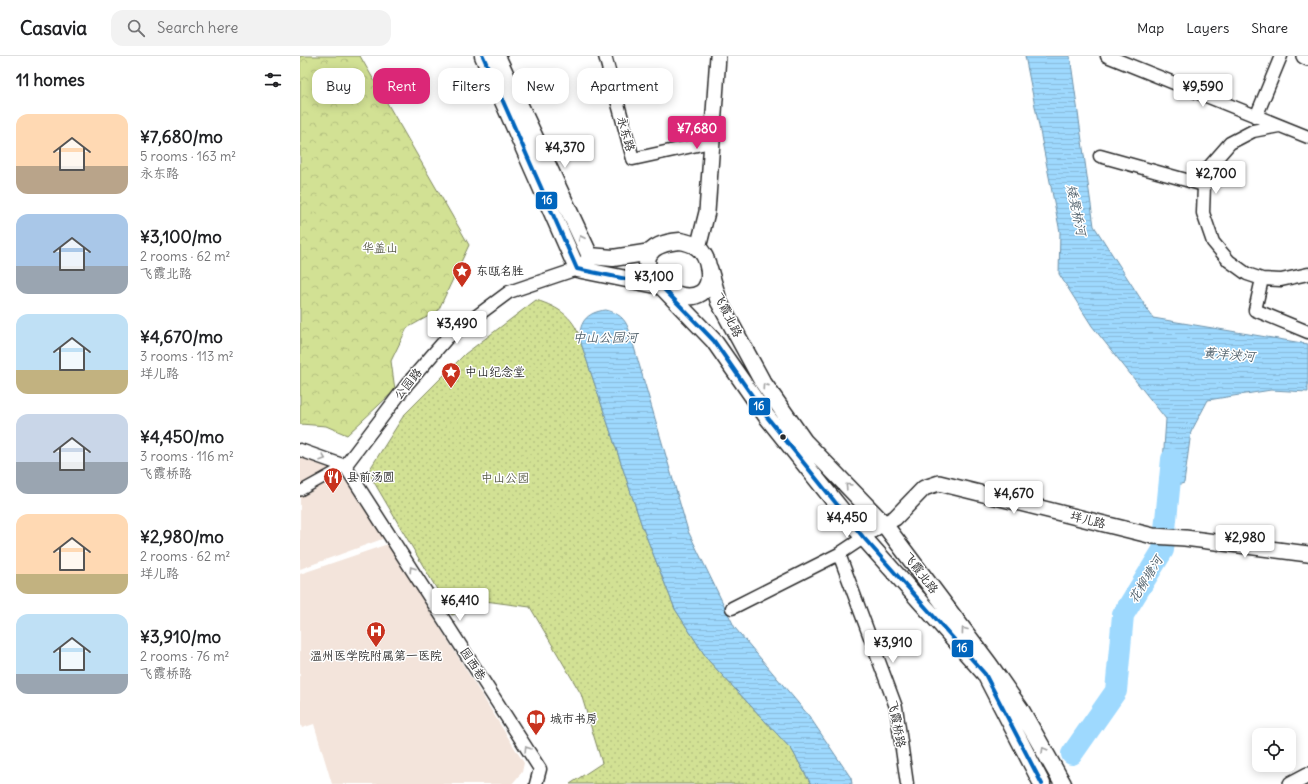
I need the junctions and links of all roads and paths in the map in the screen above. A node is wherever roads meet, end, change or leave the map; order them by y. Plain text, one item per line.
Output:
1 (483, 56) edge
2 (497, 56) edge
3 (605, 56) edge
4 (718, 56) edge
5 (1106, 56) edge
6 (1282, 56) edge
7 (1304, 56) edge
8 (1308, 58) edge
9 (1256, 117) junction
10 (1279, 126) junction
11 (1308, 137) edge
12 (712, 142) junction
13 (1100, 156) dead end
14 (1204, 185) junction
15 (698, 248) junction
16 (650, 252) junction
17 (590, 256) junction
18 (709, 268) junction
19 (577, 269) junction
20 (1308, 274) edge
21 (1262, 279) junction
22 (661, 286) junction
23 (1308, 332) edge
24 (300, 450) edge
25 (345, 466) junction
26 (300, 491) edge
27 (884, 524) junction
28 (863, 537) junction
29 (839, 554) junction
30 (1308, 554) edge
31 (732, 608) dead end
32 (1308, 775) edge
33 (536, 784) edge
34 (907, 784) edge
35 (1042, 784) edge
36 (1063, 784) edge
37 (1291, 784) edge

1 - 19 main road
17 -> 2 main road
3 - 12 street, 永东路
4 - 12 street
5 - 9 street
6 - 9 street
7 - 8 street
9 - 10 street
10 - 11 street
10 - 14 street
12 - 15 street
13 - 14 street
14 - 21 street
15 - 16 main road
15 - 18 main road, 飞霞北路
16 - 17 main road
16 - 22 main road, 飞霞北路
17 - 19 street, 公园路
18 - 22 main road, 飞霞北路
27 -> 18 main road, 飞霞北路
19 - 22 main road
19 - 25 street, 公园路
20 - 21 street
21 - 23 street
22 - 28 main road, 飞霞北路
24 -> 25 street
25 - 26 street, 公园路
33 -> 25 street, 园西巷
27 - 28 street
27 - 30 street, 垟儿路
36 -> 27 main road, 飞霞北路
28 - 29 street
28 - 35 main road, 飞霞北路
29 - 31 street
29 - 34 street, 飞霞桥路
32 - 37 street

